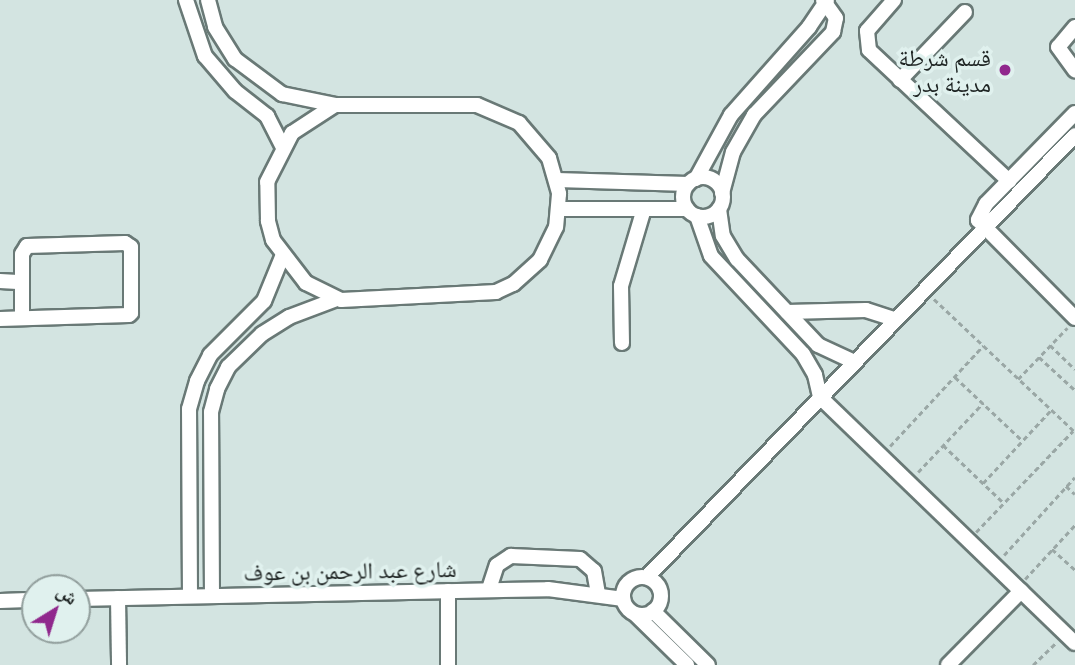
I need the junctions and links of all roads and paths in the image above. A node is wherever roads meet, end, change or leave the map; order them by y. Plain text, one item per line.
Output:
1 (186, 0) edge
2 (208, 0) edge
3 (894, 0) edge
4 (825, 1) edge
5 (965, 12) dead end
6 (1075, 27) edge
7 (1075, 70) edge
8 (900, 80) junction
9 (335, 105) junction
10 (1075, 113) edge
11 (1075, 135) edge
12 (282, 146) junction
13 (557, 180) junction
14 (692, 181) junction
15 (1009, 181) junction
16 (722, 193) junction
17 (559, 209) junction
18 (644, 209) junction
19 (719, 209) junction
20 (692, 213) junction
21 (983, 229) junction
22 (282, 257) junction
23 (0, 281) edge
24 (22, 282) junction
25 (924, 290) junction
26 (337, 299) junction
27 (787, 312) junction
28 (22, 318) junction
29 (0, 319) edge
30 (894, 319) junction
31 (1075, 319) edge
32 (622, 343) dead end
33 (1050, 345) junction
34 (983, 346) junction
35 (1039, 357) junction
36 (854, 362) junction
37 (1075, 369) edge
38 (955, 377) junction
39 (1018, 379) junction
40 (1075, 390) edge
41 (820, 397) junction
42 (983, 403) junction
43 (1051, 410) junction
44 (1074, 431) edge
45 (1023, 441) junction
46 (943, 445) junction
47 (881, 456) junction
48 (1075, 477) edge
49 (908, 482) junction
50 (983, 483) junction
51 (1066, 486) junction
52 (1075, 494) edge
53 (1004, 503) junction
54 (1075, 525) edge
55 (969, 540) junction
56 (1052, 549) junction
57 (994, 565) junction
58 (1075, 570) edge
59 (647, 577) junction
60 (489, 589) junction
61 (1019, 589) junction
62 (448, 591) junction
63 (598, 594) junction
64 (190, 596) junction
65 (212, 596) junction
66 (118, 598) junction
67 (91, 599) edge
68 (623, 599) junction
69 (21, 600) edge
70 (0, 601) edge
71 (653, 611) junction
72 (635, 614) junction
73 (1070, 639) edge
74 (1038, 661) junction
75 (119, 665) edge
76 (448, 665) edge
77 (687, 665) edge
78 (708, 665) edge
79 (948, 665) edge
80 (1033, 665) edge
81 (1042, 665) edge

1 - 12 street
2 - 9 street
3 - 8 street
4 - 14 street
4 - 16 street
5 - 8 street
6 - 7 street
8 - 15 street
9 - 12 street
9 - 13 street
10 - 15 street
11 - 21 street
12 - 22 street
13 - 14 street
13 - 17 street
14 - 16 street
14 - 20 street
15 - 21 street
16 - 19 street
17 - 18 street
17 - 26 street
18 - 20 street
18 - 32 street
19 - 20 street
19 - 27 street
20 - 41 street
21 - 25 street
21 - 31 street
22 - 26 street
22 - 64 street
23 - 24 street
24 - 28 street
24 - 28 street
25 - 30 street
25 - 34 path
26 - 65 street
27 - 30 street
27 - 36 street
28 - 29 street
30 - 36 street
31 - 33 path
33 - 35 path
33 - 37 path
34 - 38 path
34 - 39 path
35 - 39 path
35 - 40 path
36 - 41 street
38 - 42 path
38 - 47 path
39 - 43 path
41 - 47 street
41 - 59 street
42 - 45 path
42 - 46 path
43 - 44 path
43 - 45 path
44 - 53 path
45 - 50 path
46 - 49 path
46 - 50 path
47 - 49 street
48 - 51 path
49 - 55 street
50 - 53 path
51 - 52 path
51 - 57 path
53 - 55 path
54 - 56 path
55 - 57 street
56 - 58 path
56 - 61 path
57 - 61 street
59 - 68 street
59 - 71 street
60 - 62 street, شارع عبد الرحمن بن عوف
60 - 63 street, شارع عبد الرحمن بن عوف
60 - 63 street
61 - 73 street
61 - 79 street
62 - 65 street, شارع عبد الرحمن بن عوف
62 - 76 street
63 - 68 street, شارع عبد الرحمن بن عوف
64 - 65 street, شارع عبد الرحمن بن عوف
64 - 66 street, شارع عبد الرحمن بن عوف
66 - 67 street, شارع عبد الرحمن بن عوف
66 - 75 street
68 - 72 street
69 - 70 street
71 - 72 street
71 - 78 street
72 - 77 street
73 - 74 path
74 - 80 path
74 - 81 path

